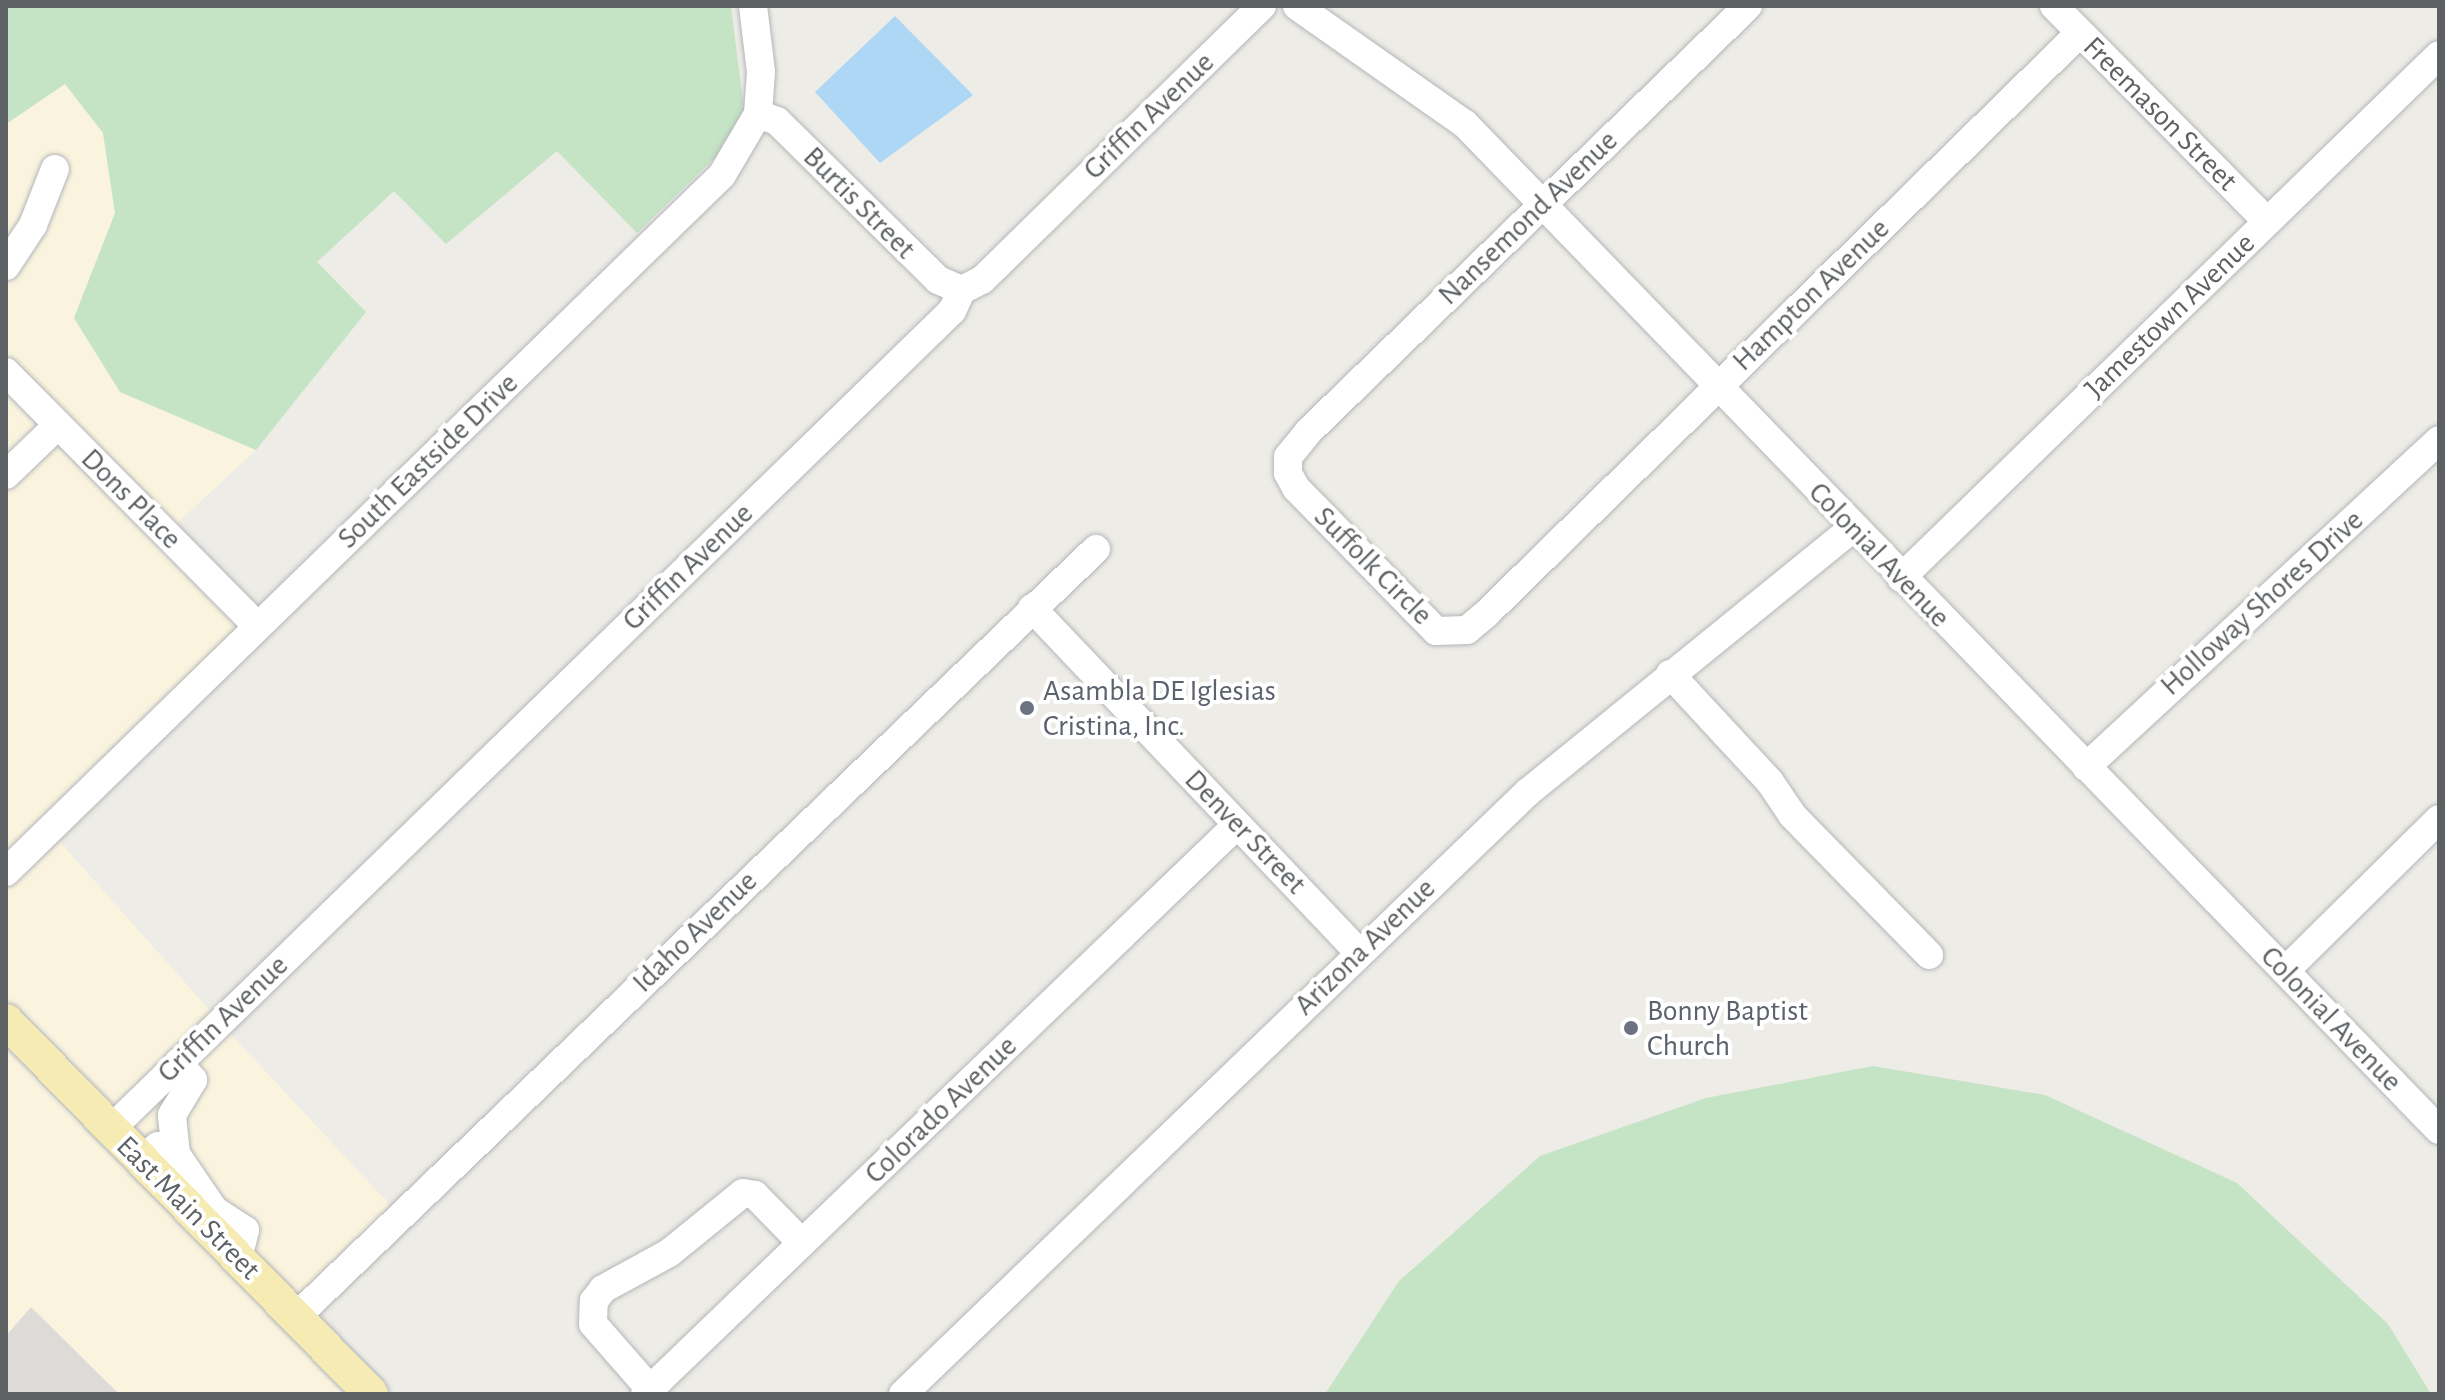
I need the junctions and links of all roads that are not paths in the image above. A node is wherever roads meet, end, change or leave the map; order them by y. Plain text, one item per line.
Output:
1 (753, 6) edge
2 (1262, 6) edge
3 (1297, 6) edge
4 (1748, 6) edge
5 (2054, 6) edge
6 (2080, 33) junction
7 (2439, 55) edge
8 (758, 114) junction
9 (55, 169) dead end
10 (1541, 204) junction
11 (2267, 221) junction
12 (6, 266) edge
13 (962, 290) junction
14 (6, 372) edge
15 (1718, 386) junction
16 (58, 425) junction
17 (1309, 431) joint
18 (2439, 440) edge
19 (6, 475) edge
20 (1853, 528) junction
21 (1096, 549) dead end
22 (1543, 558) joint
23 (1901, 578) junction
24 (1032, 608) junction
25 (257, 626) junction
26 (1670, 674) junction
27 (2086, 767) junction
28 (2439, 819) edge
29 (1237, 825) junction
30 (6, 872) edge
31 (1359, 952) junction
32 (1929, 955) dead end
33 (2285, 971) junction
34 (6, 1021) edge
35 (178, 1062) junction
36 (111, 1129) junction
37 (2439, 1130) edge
38 (176, 1154) junction
39 (141, 1160) junction
40 (224, 1227) junction
41 (802, 1243) junction
42 (296, 1317) junction
43 (647, 1392) edge
44 (371, 1394) edge
45 (903, 1394) edge

1 - 8 street, South Eastside Drive
2 - 13 street, Griffin Avenue
3 - 10 street, Colonial Avenue
4 - 10 street, Nansemond Avenue
5 - 6 street, Freemason Street
6 - 11 street, Freemason Street
6 - 15 street, Hampton Avenue
7 - 11 street, Jamestown Avenue
8 - 13 street, Burtis Street
8 - 25 street, South Eastside Drive
9 - 12 street
10 - 15 street, Colonial Avenue
10 - 17 street, Nansemond Avenue
11 - 23 street, Jamestown Avenue
13 - 35 street, Griffin Avenue
14 - 16 street, Dons Place
15 - 20 street, Colonial Avenue
15 - 22 street, Hampton Avenue
16 - 19 street
16 - 25 street, Dons Place
17 - 22 street, Suffolk Circle
18 - 27 street, Holloway Shores Drive
20 - 23 street, Colonial Avenue
20 - 26 street, Arizona Avenue
21 - 24 street, Idaho Avenue
23 - 27 street, Colonial Avenue
24 - 29 street, Denver Street
24 - 42 street, Idaho Avenue
25 - 30 street, South Eastside Drive
26 - 31 street, Arizona Avenue
26 - 32 street
27 - 33 street, Colonial Avenue
28 - 33 street
29 - 31 street, Denver Street
29 - 41 street, Colorado Avenue
31 - 45 street, Arizona Avenue
33 - 37 street, Colonial Avenue
34 - 36 main road, East Main Street
35 - 36 street, Griffin Avenue
35 - 38 street
36 - 39 main road, East Main Street
38 - 39 street
38 - 40 street
39 - 40 main road, East Main Street
40 - 42 main road, East Main Street
41 - 43 street, Colorado Avenue
41 - 43 street
42 - 44 main road, East Main Street

